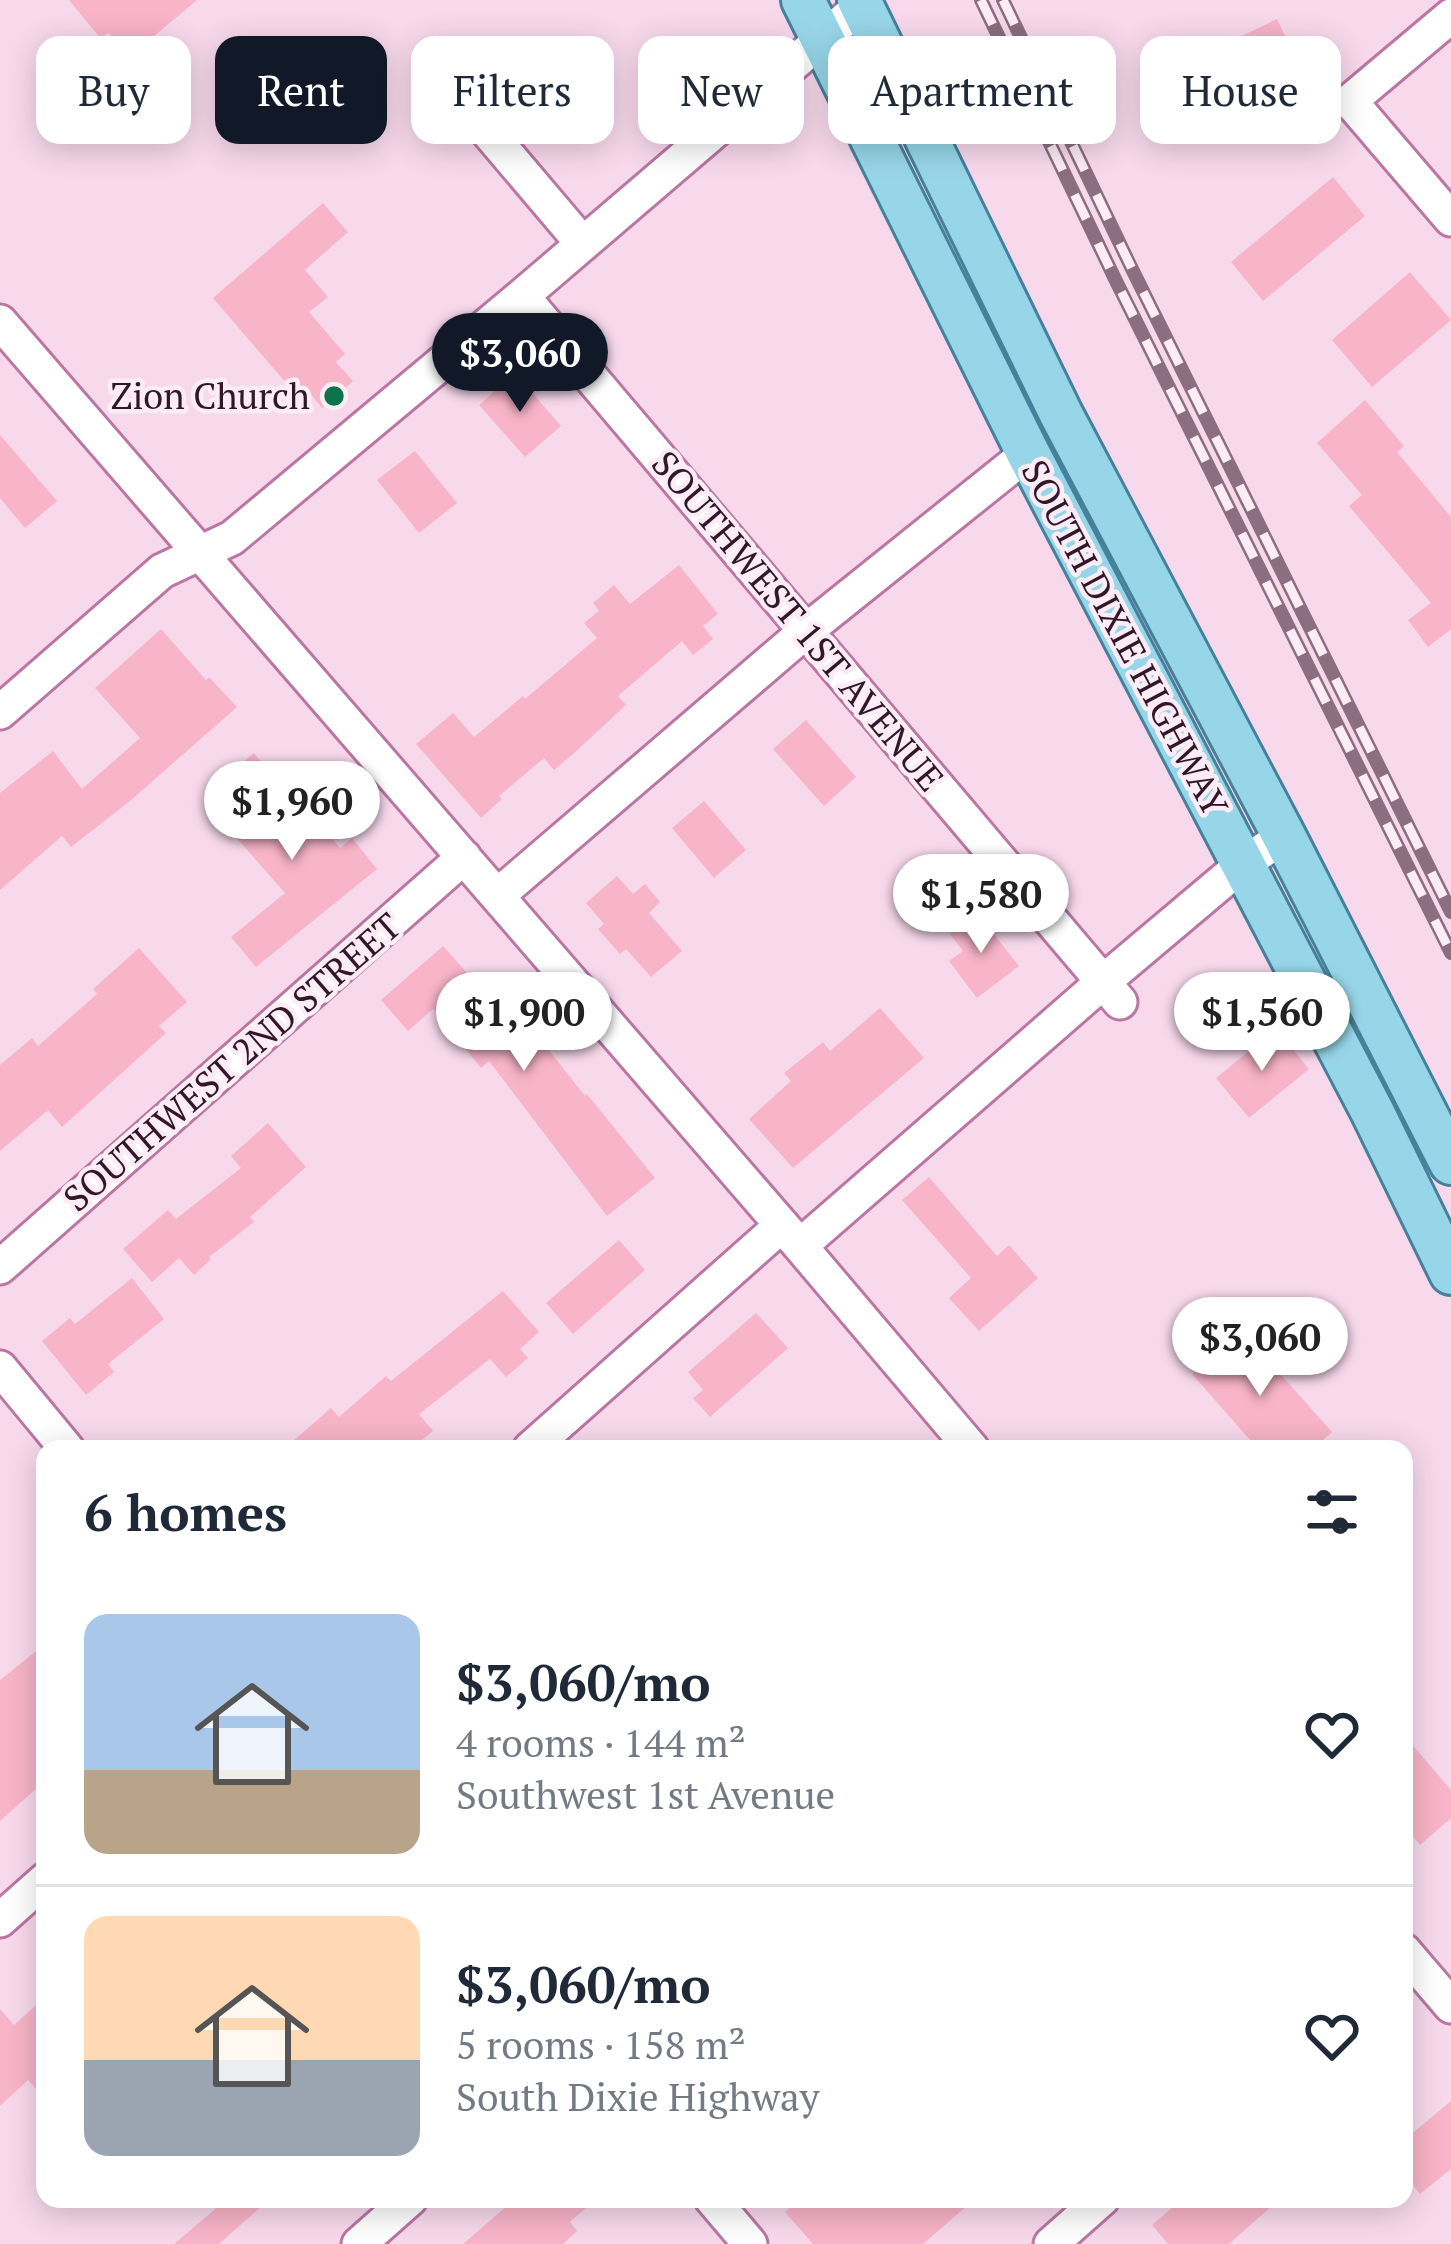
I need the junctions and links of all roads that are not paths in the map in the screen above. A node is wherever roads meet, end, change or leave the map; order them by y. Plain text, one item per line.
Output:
1 (860, 2) edge
2 (1451, 16) edge
3 (812, 19) edge
4 (498, 144) edge
5 (1451, 219) edge
6 (583, 244) junction
7 (522, 296) junction
8 (0, 322) edge
9 (1028, 453) junction
10 (200, 554) junction
11 (806, 632) junction
12 (0, 712) edge
13 (1284, 836) junction
14 (464, 857) junction
15 (1244, 864) junction
16 (497, 896) junction
17 (1111, 992) junction
18 (1451, 1163) edge
19 (791, 1235) junction
20 (0, 1267) edge
21 (1451, 1274) edge
22 (0, 1368) edge
23 (60, 1440) edge
24 (541, 1440) edge
25 (964, 1440) edge
26 (36, 1888) edge
27 (0, 1920) edge
28 (1413, 1962) edge
29 (1451, 2006) edge
30 (400, 2208) edge
31 (720, 2208) edge
32 (1092, 2208) edge
33 (359, 2244) edge
34 (750, 2244) edge
35 (1051, 2244) edge

1 - 3 street
1 - 13 main road, SOUTH DIXIE HIGHWAY
2 - 5 street
3 - 6 street
3 - 9 main road, SOUTH DIXIE HIGHWAY
4 - 6 street
6 - 7 street
7 - 10 street
7 - 11 street, SOUTHWEST 1ST AVENUE
8 - 10 street
9 - 11 street
9 - 15 main road, SOUTH DIXIE HIGHWAY
10 - 12 street
10 - 14 street
11 - 16 street
11 - 17 street, SOUTHWEST 1ST AVENUE
13 - 15 street
13 - 18 main road, SOUTH DIXIE HIGHWAY
14 - 16 street
14 - 20 street, SOUTHWEST 2ND STREET
15 - 17 street
15 - 21 main road, SOUTH DIXIE HIGHWAY
16 - 19 street
17 - 19 street
19 - 24 street
19 - 25 street
22 - 23 street
26 - 27 street
28 - 29 street
30 - 33 street
31 - 34 street
32 - 35 street

